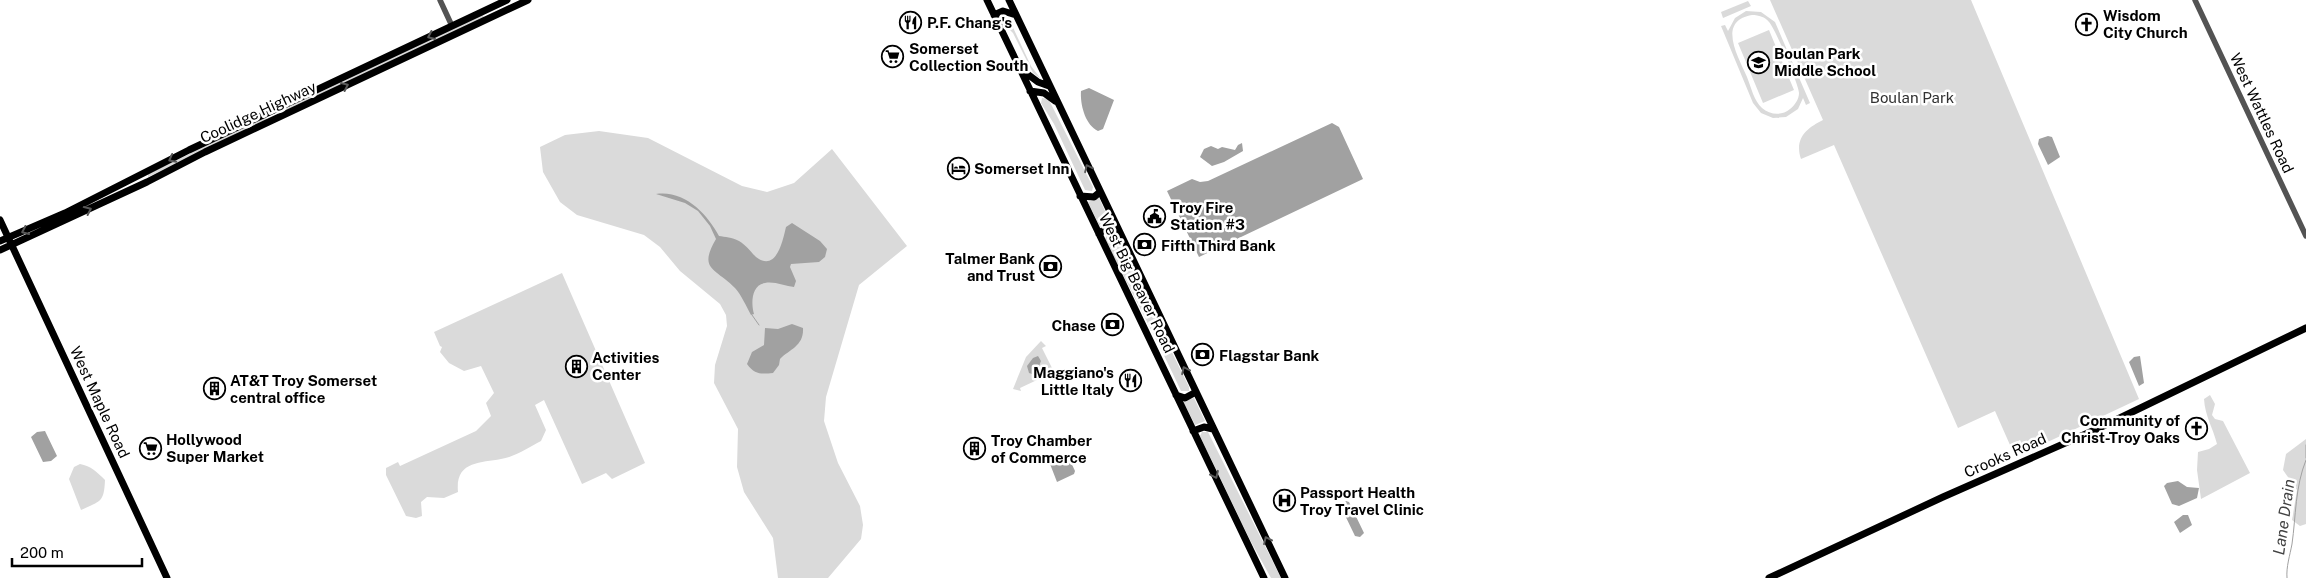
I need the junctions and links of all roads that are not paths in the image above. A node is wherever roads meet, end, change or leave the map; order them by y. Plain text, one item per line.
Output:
1 (440, 0) edge
2 (507, 0) edge
3 (528, 0) edge
4 (987, 0) edge
5 (1009, 0) edge
6 (2195, 0) edge
7 (489, 8) junction
8 (994, 15) junction
9 (1016, 15) junction
10 (490, 18) junction
11 (452, 26) junction
12 (1020, 69) junction
13 (1050, 86) junction
14 (1030, 91) junction
15 (1057, 102) junction
16 (1100, 192) junction
17 (1080, 196) junction
18 (66, 216) junction
19 (0, 220) edge
20 (1118, 230) junction
21 (1099, 234) junction
22 (2306, 236) edge
23 (0, 241) edge
24 (10, 242) junction
25 (0, 250) edge
26 (2306, 328) edge
27 (1196, 392) junction
28 (1176, 395) junction
29 (1213, 429) junction
30 (1193, 432) junction
31 (167, 578) edge
32 (1264, 578) edge
33 (1285, 578) edge
34 (1769, 578) edge

1 - 11 street
2 - 7 main road, Coolidge Highway
3 - 10 main road, Coolidge Highway
4 - 8 main road, West Big Beaver Road
5 - 9 main road, West Big Beaver Road
6 - 22 street, West Wattles Road
7 - 10 main road
7 - 11 main road, Coolidge Highway
8 - 9 main road
8 - 12 main road, West Big Beaver Road
9 - 13 main road, West Big Beaver Road
18 -> 10 main road, Coolidge Highway
11 -> 18 main road, Coolidge Highway
12 - 13 main road
12 - 14 main road, West Big Beaver Road
13 - 15 main road, West Big Beaver Road
14 - 15 main road
14 - 17 main road, West Big Beaver Road
16 -> 15 main road, West Big Beaver Road
16 - 17 main road
16 - 20 main road, West Big Beaver Road
17 - 21 main road, West Big Beaver Road
18 - 24 main road, Coolidge Highway
19 - 24 main road, West Maple Road
20 - 21 main road
27 -> 20 main road, West Big Beaver Road
21 - 28 main road, West Big Beaver Road
23 - 24 main road, Coolidge Highway
24 - 25 main road, Coolidge Highway
24 - 31 main road, West Maple Road
26 - 34 main road, Crooks Road
27 - 28 main road
27 - 29 main road, West Big Beaver Road
28 - 30 main road, West Big Beaver Road
29 - 30 main road
33 -> 29 main road, West Big Beaver Road
30 -> 32 main road, West Big Beaver Road

